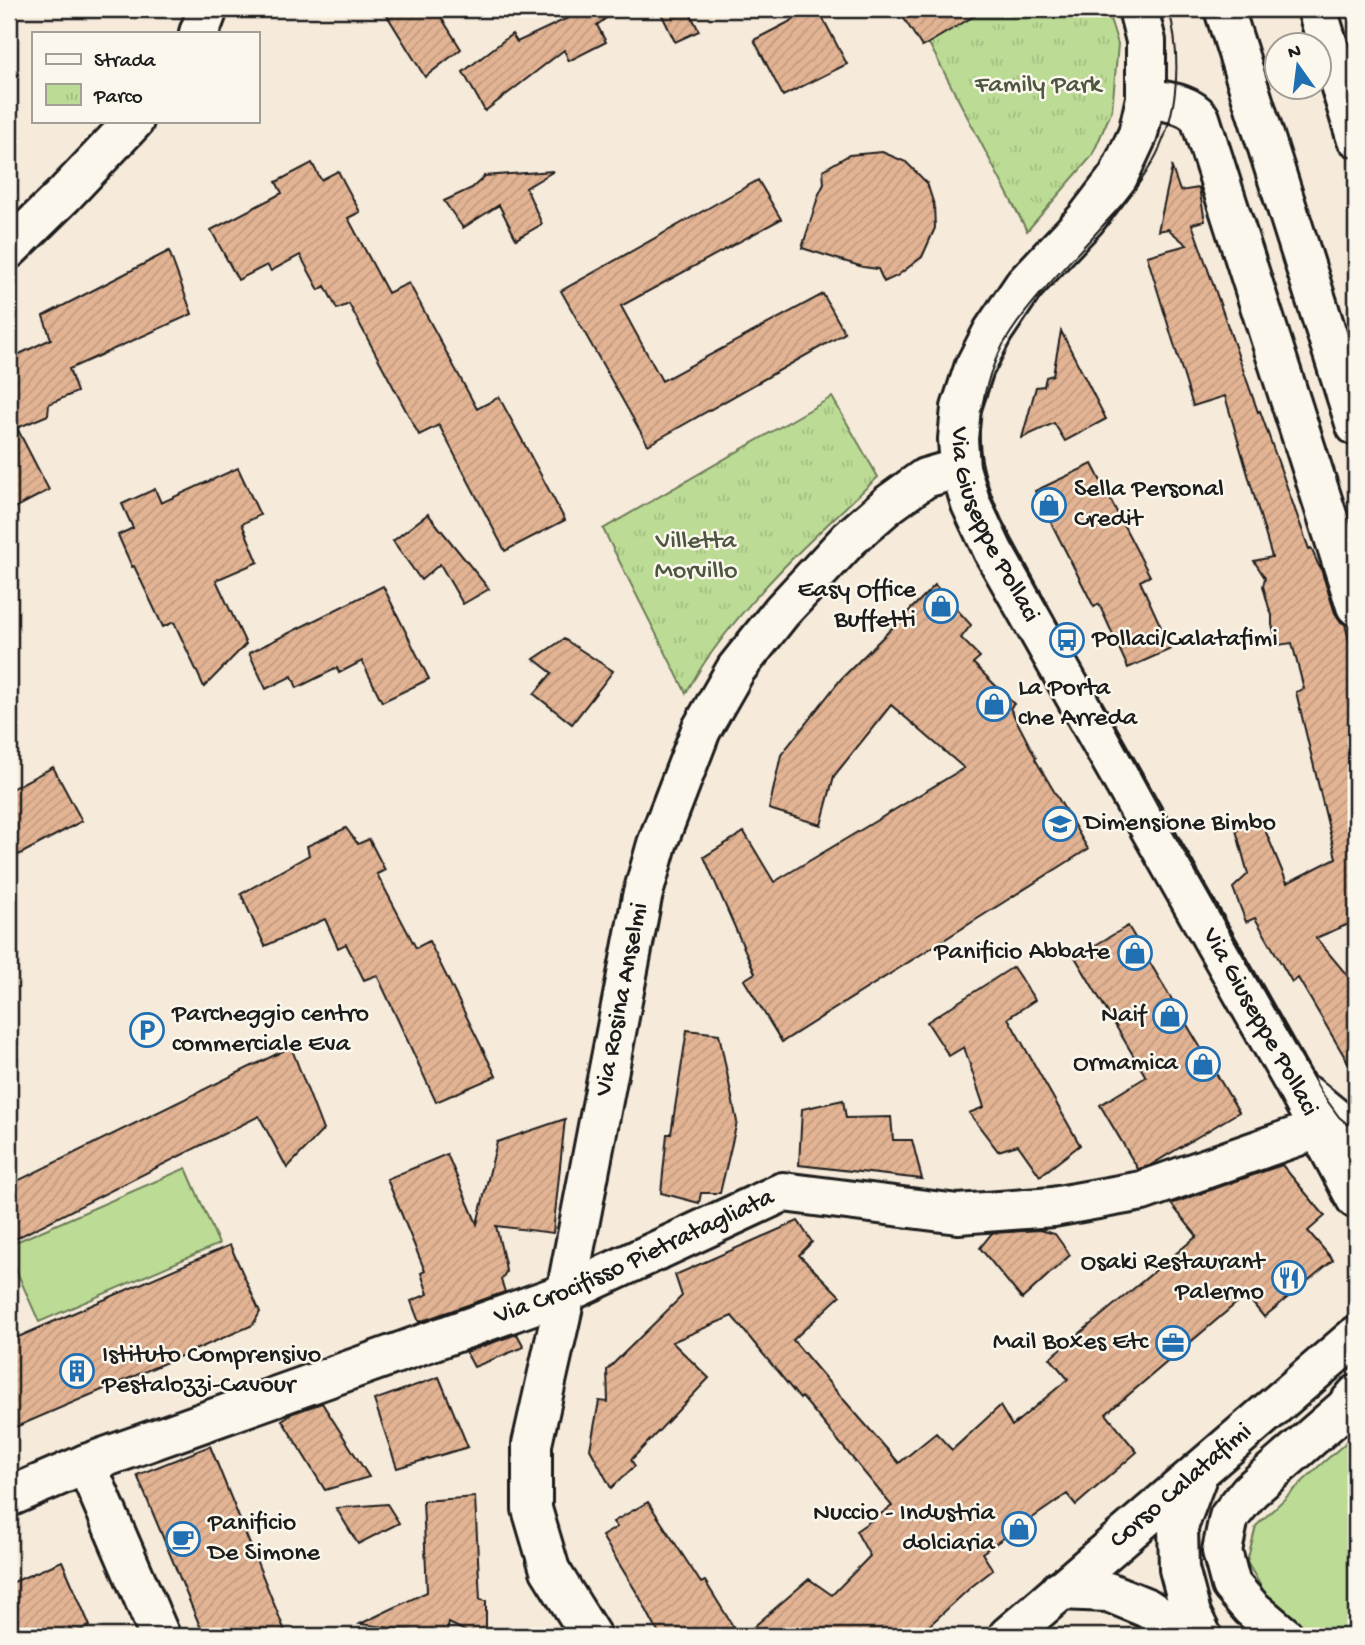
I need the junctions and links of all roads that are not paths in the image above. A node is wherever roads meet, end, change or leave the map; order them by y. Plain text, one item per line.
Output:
1 (208, 9) edge
2 (1138, 9) edge
3 (1224, 9) edge
4 (1317, 9) edge
5 (199, 32) edge
6 (1146, 98) junction
7 (133, 122) edge
8 (1356, 137) edge
9 (9, 249) edge
10 (1356, 426) edge
11 (960, 468) junction
12 (1356, 606) edge
13 (1295, 1085) junction
14 (1318, 1129) junction
15 (1356, 1135) edge
16 (1356, 1199) edge
17 (566, 1293) junction
18 (1356, 1336) edge
19 (1356, 1395) edge
20 (86, 1464) junction
21 (1200, 1469) junction
22 (9, 1497) edge
23 (1060, 1590) junction
24 (160, 1636) edge
25 (591, 1636) edge
26 (1008, 1636) edge
27 (1189, 1636) edge
28 (1202, 1636) edge
29 (1284, 1636) edge

1 - 5 street
2 - 6 street, Via Giuseppe Pollaci
3 - 10 street
4 - 8 street
6 - 11 street, Via Giuseppe Pollaci
6 - 12 street
7 - 9 street
11 - 13 street, Via Giuseppe Pollaci
11 - 17 street, Via Rosina Anselmi
13 - 14 street, Via Giuseppe Pollaci
13 - 15 street
14 - 16 street, Via Giuseppe Pollaci
14 - 17 street, Via Crocifisso Pietratagliata
17 - 20 street, Via Crocifisso Pietratagliata
17 - 25 street, Via Rosina Anselmi
18 - 21 street, Corso Calatafimi
19 - 29 street
20 - 22 street, Via Crocifisso Pietratagliata
20 - 24 street
21 - 23 street, Corso Calatafimi
21 - 28 street
23 - 26 street, Corso Calatafimi
23 - 27 street

